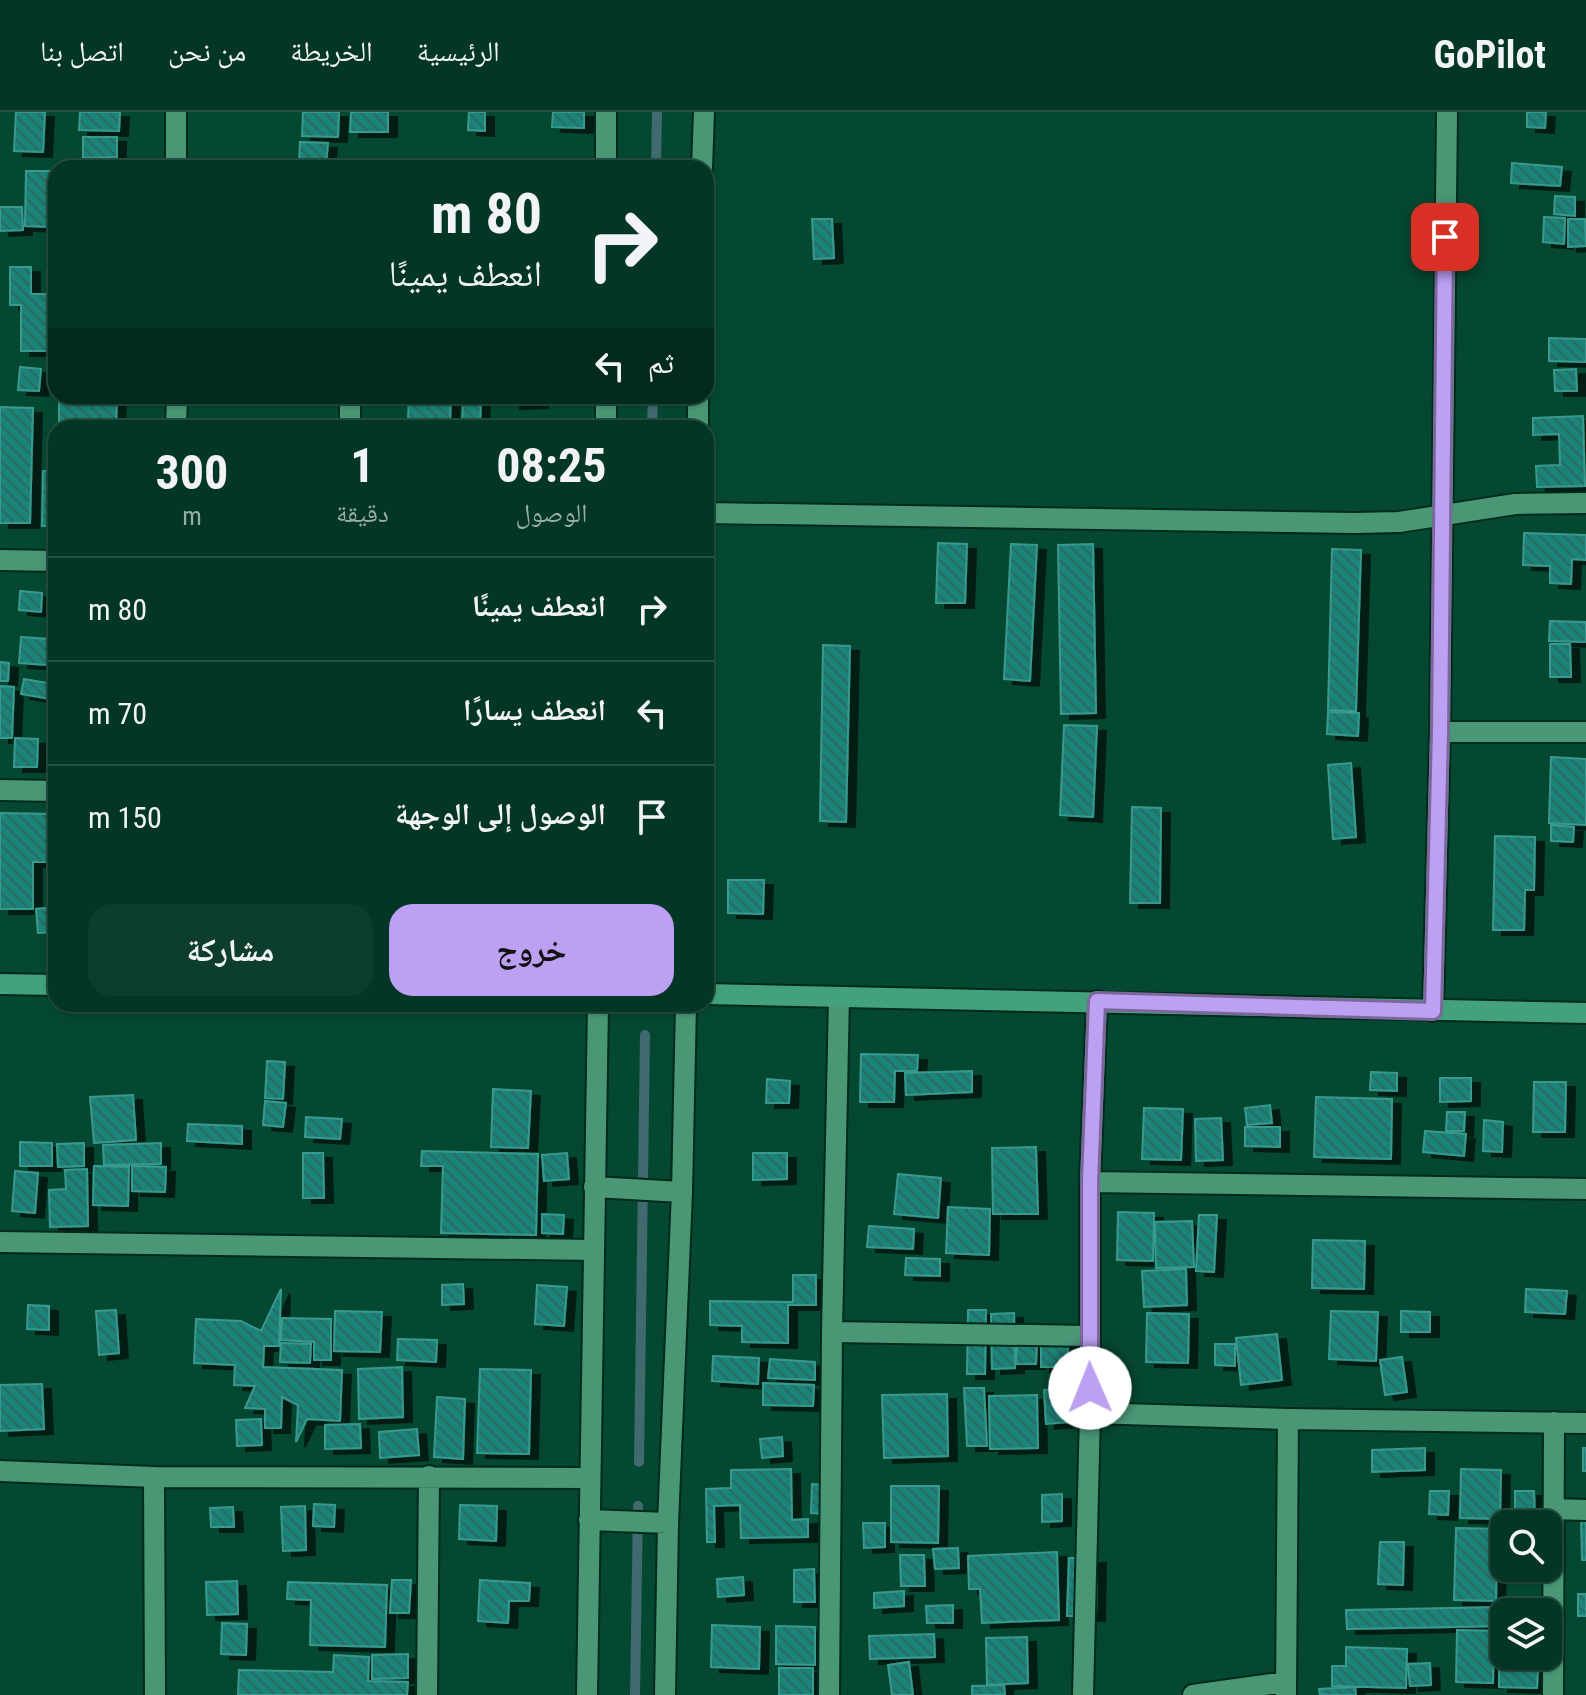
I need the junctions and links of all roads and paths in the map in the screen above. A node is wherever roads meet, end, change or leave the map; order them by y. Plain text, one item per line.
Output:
1 (176, 112) edge
2 (606, 112) edge
3 (704, 112) edge
4 (1447, 112) edge
5 (176, 160) edge
6 (606, 160) edge
7 (702, 160) edge
8 (1586, 503) edge
9 (714, 513) edge
10 (1441, 517) junction
11 (0, 560) edge
12 (48, 561) edge
13 (1440, 732) junction
14 (1586, 732) edge
15 (0, 790) edge
16 (48, 791) edge
17 (0, 984) edge
18 (48, 985) edge
19 (714, 994) edge
20 (839, 997) junction
21 (1097, 1001) junction
22 (1433, 1011) junction
23 (598, 1012) edge
24 (686, 1012) edge
25 (1586, 1013) edge
26 (1090, 1182) junction
27 (594, 1187) junction
28 (1586, 1189) edge
29 (682, 1192) junction
30 (0, 1242) edge
31 (593, 1250) junction
32 (832, 1332) junction
33 (1089, 1336) junction
34 (1090, 1413) junction
35 (1288, 1419) junction
36 (1554, 1422) junction
37 (1586, 1423) edge
38 (0, 1471) edge
39 (429, 1476) junction
40 (154, 1477) junction
41 (590, 1478) junction
42 (1554, 1509) junction
43 (1586, 1510) edge
44 (589, 1520) junction
45 (668, 1523) junction
46 (1286, 1688) edge
47 (155, 1695) edge
48 (427, 1695) edge
49 (587, 1695) edge
50 (665, 1695) edge
51 (829, 1695) edge
52 (1083, 1695) edge
53 (1193, 1695) edge
54 (1553, 1695) edge

1 - 5 street
2 - 6 street
3 - 7 street
4 - 10 street
8 - 10 street
9 - 10 street
10 - 13 street
11 - 12 street
13 - 14 street
13 - 22 street
15 - 16 street
17 - 18 street
19 - 20 street
20 - 21 street
20 - 32 street
21 - 22 street
21 - 26 street
22 - 25 street
23 - 27 street
24 - 29 street
26 - 28 street
26 - 33 street
27 - 29 street
27 - 31 street
29 - 45 street
30 - 31 street
31 - 41 street
32 - 33 street
32 - 51 street
33 - 34 street
34 - 35 street
34 - 52 street
35 - 36 street
35 - 46 street
36 - 37 street
36 - 42 street
38 - 40 street
39 - 40 street
39 - 41 street
39 - 48 street
40 - 47 street
41 - 44 street
42 - 43 street
42 - 54 street
44 - 45 street
44 - 49 street
45 - 50 street
46 - 53 street

